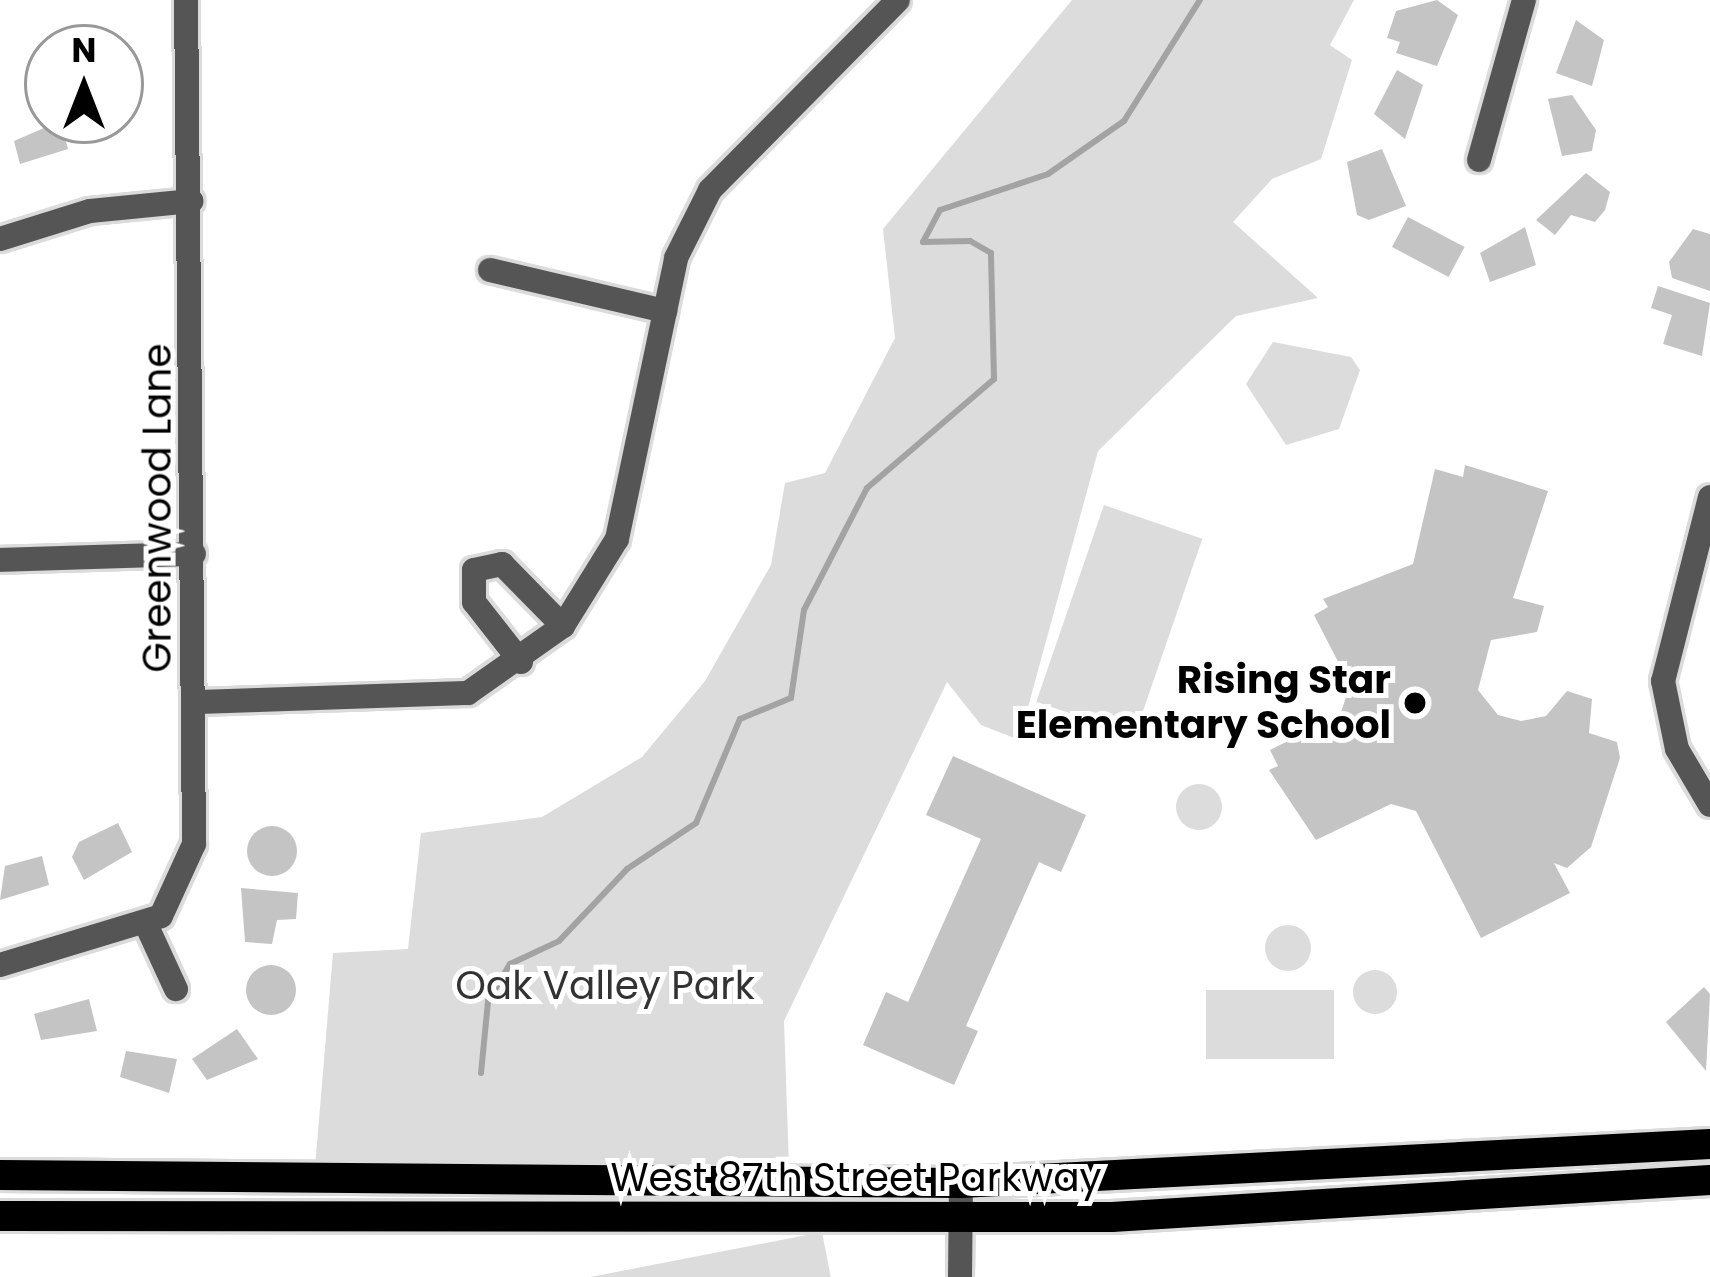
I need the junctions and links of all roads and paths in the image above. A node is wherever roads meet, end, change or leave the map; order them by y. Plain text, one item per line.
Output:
1 (186, 0) edge
2 (898, 0) edge
3 (1524, 0) edge
4 (1479, 160) dead end
5 (193, 201) junction
6 (0, 239) edge
7 (490, 270) dead end
8 (665, 311) junction
9 (1710, 497) edge
10 (194, 554) junction
11 (0, 560) edge
12 (563, 626) junction
13 (521, 662) junction
14 (196, 702) junction
15 (1710, 806) edge
16 (145, 922) junction
17 (0, 965) edge
18 (176, 989) dead end
19 (1710, 1144) edge
20 (0, 1175) edge
21 (1710, 1180) edge
22 (961, 1183) junction
23 (0, 1216) edge
24 (963, 1219) junction
25 (960, 1277) edge

1 - 5 street, Greenwood Lane
2 - 8 street
3 - 4 street
5 - 6 street
5 - 10 street, Greenwood Lane
7 - 8 street
8 - 12 street
9 - 15 street
10 - 11 street
10 - 14 street, Greenwood Lane
12 - 13 street
12 - 13 street
13 - 14 street
14 - 16 street, Greenwood Lane
16 - 17 street
16 - 18 street
19 - 22 main road, West 87th Street Parkway
20 - 22 main road, West 87th Street Parkway
21 - 24 main road, West 87th Street Parkway
22 - 24 street
23 - 24 main road, West 87th Street Parkway
24 - 25 street

